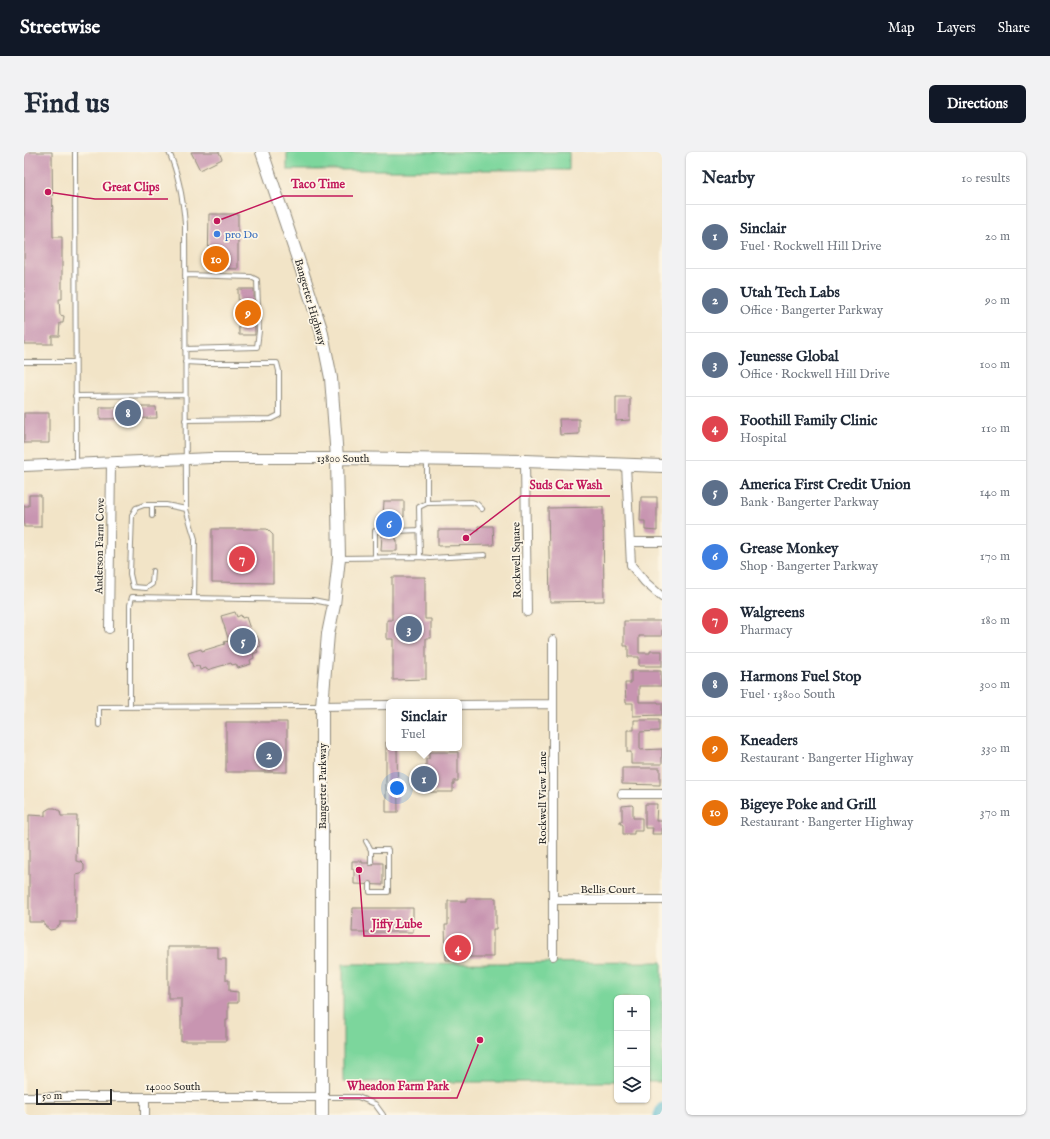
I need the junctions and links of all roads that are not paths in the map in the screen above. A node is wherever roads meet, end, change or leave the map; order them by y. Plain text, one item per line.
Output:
1 (75, 152) edge
2 (169, 152) edge
3 (262, 152) edge
4 (185, 275) junction
5 (185, 349) junction
6 (24, 362) edge
7 (75, 362) junction
8 (185, 362) junction
9 (185, 395) junction
10 (75, 396) junction
11 (185, 420) junction
12 (337, 458) junction
13 (427, 458) junction
14 (186, 460) junction
15 (524, 461) junction
16 (111, 463) junction
17 (76, 464) junction
18 (626, 465) junction
19 (24, 466) edge
20 (662, 466) edge
21 (427, 502) junction
22 (152, 504) junction
23 (186, 509) junction
24 (482, 509) dead end
25 (152, 516) dead end
26 (420, 530) junction
27 (382, 531) dead end
28 (396, 531) dead end
29 (630, 542) junction
30 (662, 542) edge
31 (484, 555) dead end
32 (375, 557) junction
33 (420, 557) junction
34 (339, 558) junction
35 (153, 571) dead end
36 (133, 587) junction
37 (132, 597) junction
38 (662, 597) edge
39 (194, 598) junction
40 (334, 604) junction
41 (528, 612) dead end
42 (109, 629) dead end
43 (553, 640) dead end
44 (462, 704) edge
45 (552, 704) junction
46 (386, 705) edge
47 (322, 706) junction
48 (130, 707) junction
49 (99, 725) dead end
50 (622, 794) dead end
51 (662, 794) edge
52 (366, 841) dead end
53 (371, 850) junction
54 (371, 863) dead end
55 (370, 884) dead end
56 (554, 900) junction
57 (662, 900) edge
58 (553, 956) dead end
59 (24, 1097) edge
60 (145, 1097) junction
61 (322, 1097) junction
62 (145, 1115) edge
63 (322, 1115) edge
64 (383, 1115) edge

1 - 7 lane
2 - 4 lane
3 - 12 main road, Bangerter Highway
4 - 5 lane
4 - 5 lane
5 - 8 lane
6 - 7 lane
7 - 10 lane
8 - 9 lane
8 - 11 lane
9 - 10 lane
9 - 11 lane
10 - 17 lane
11 - 14 lane
12 - 13 main road, 13800 South
12 - 14 street, 13800 South
12 - 34 main road, Bangerter Parkway
13 - 15 main road, 13800 South
13 - 21 lane
14 - 16 street, 13800 South
14 - 23 lane
15 - 18 main road, 13800 South
15 - 41 street, Rockwell Square
16 - 17 street, 13800 South
16 - 42 street, Anderson Farm Cove
17 - 19 street, 13800 South
18 - 20 main road, 13800 South
18 - 29 street
21 - 24 lane
21 - 26 lane
22 - 23 lane
22 - 25 lane
22 - 36 lane
23 - 39 lane
26 - 28 lane
26 - 33 lane
27 - 32 lane
29 - 30 street
29 - 38 street
31 - 33 lane
32 - 33 lane
32 - 34 lane
34 - 40 main road, Bangerter Parkway
35 - 36 lane
36 - 37 lane
37 - 39 lane
37 - 48 lane
39 - 40 lane
40 - 47 main road, Bangerter Parkway
43 - 45 street, Rockwell View Lane
44 - 45 street
45 - 56 street, Rockwell View Lane
46 - 47 street
47 - 48 lane
47 - 61 main road, Bangerter Parkway
48 - 49 lane
50 - 51 street
52 - 53 lane
53 - 54 lane
53 - 55 lane
56 - 57 street, Bellis Court
56 - 58 street, Rockwell View Lane
59 - 60 street, 14000 South
60 - 61 street, 14000 South
60 - 62 street
61 - 63 main road, Bangerter Parkway
61 - 64 lane

